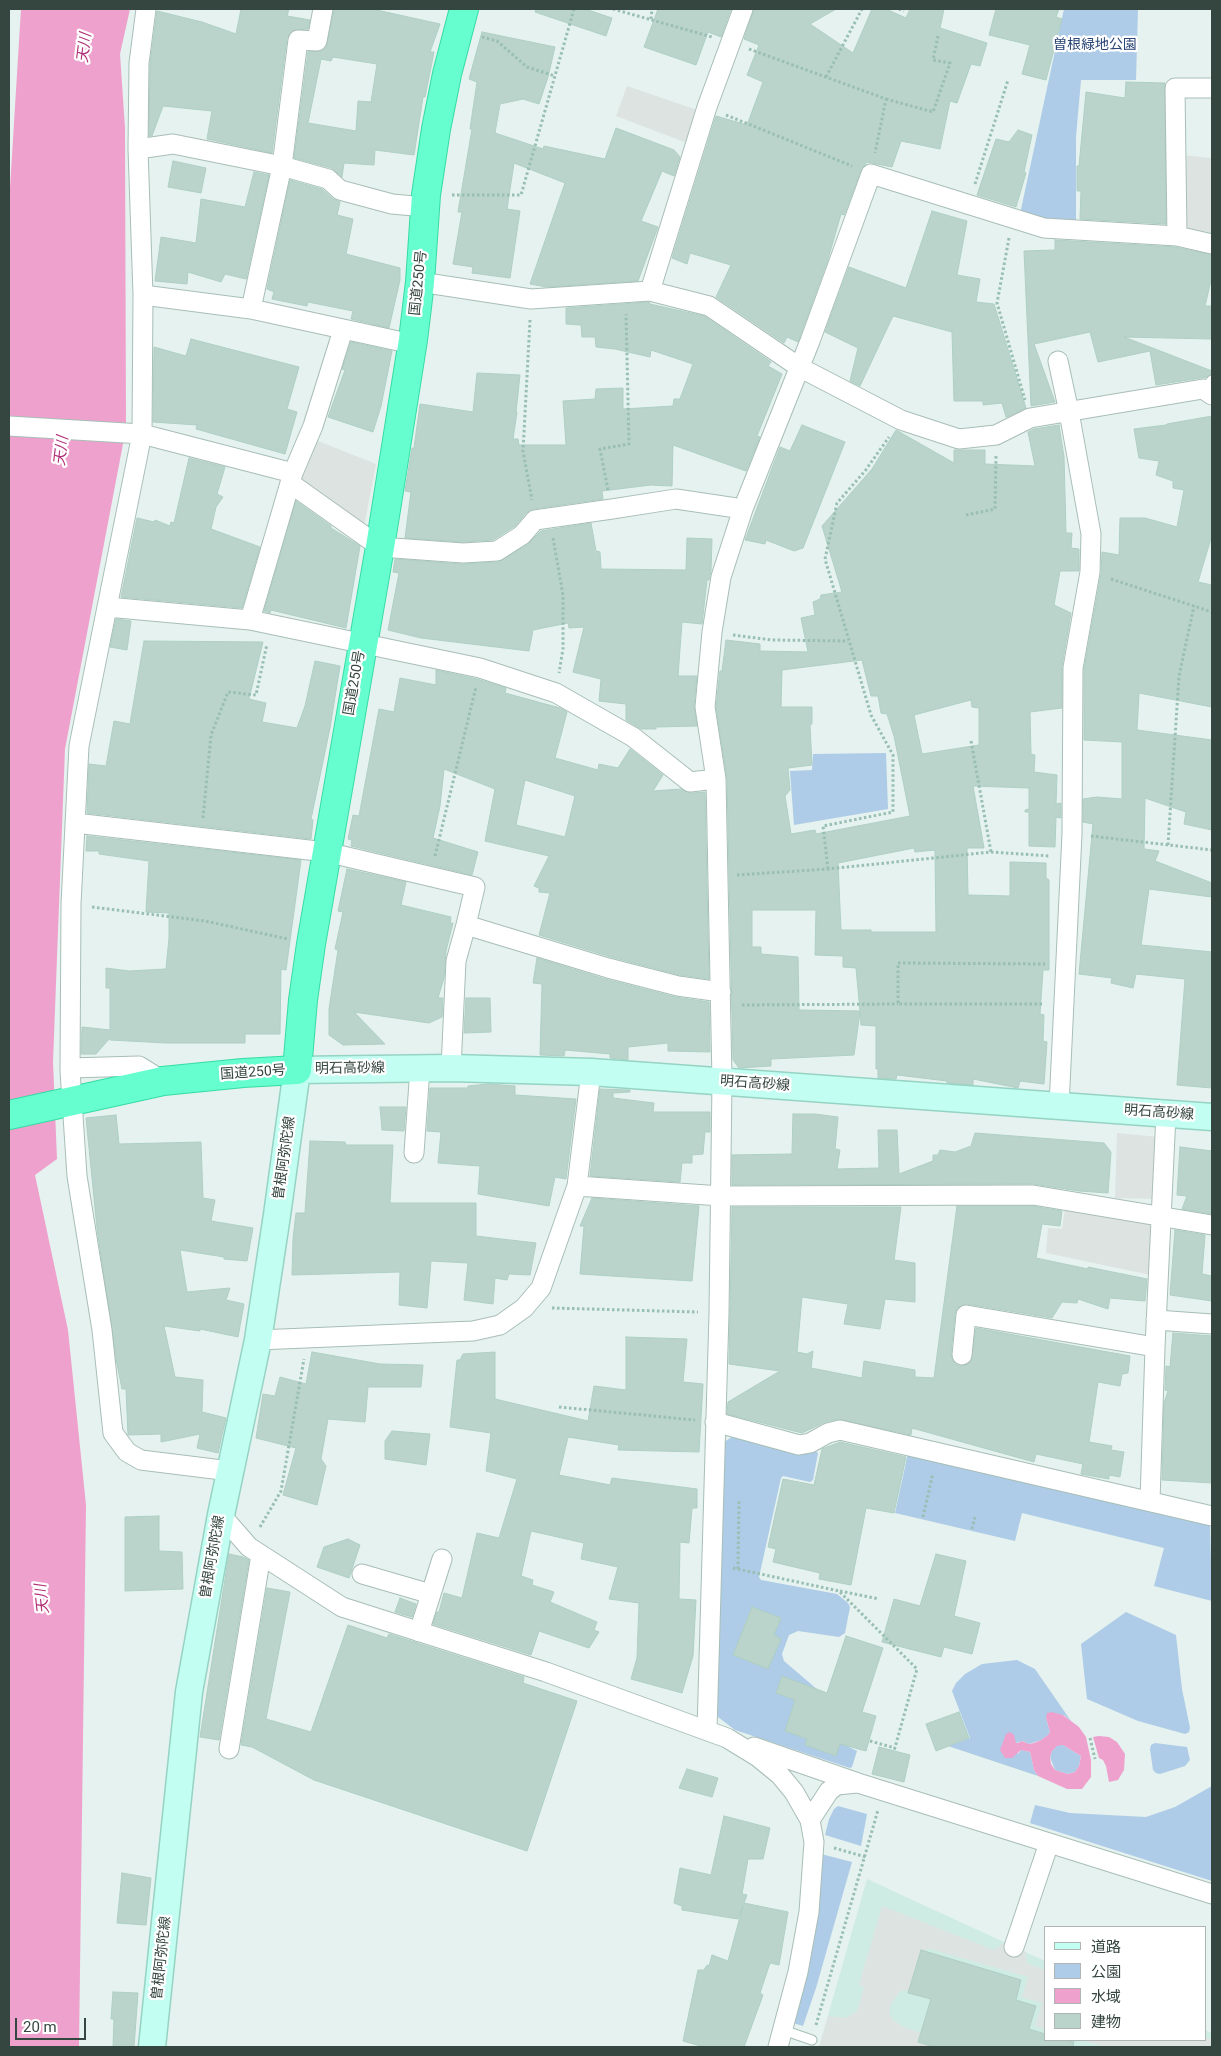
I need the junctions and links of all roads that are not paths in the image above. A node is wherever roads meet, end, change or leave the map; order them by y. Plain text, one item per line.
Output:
1 (146, 9) edge
2 (323, 9) edge
3 (743, 9) edge
4 (461, 19) edge
5 (1212, 88) edge
6 (138, 150) junction
7 (282, 166) junction
8 (426, 201) junction
9 (1178, 236) junction
10 (1212, 244) edge
11 (420, 282) junction
12 (650, 291) junction
13 (143, 295) junction
14 (251, 309) junction
15 (343, 330) junction
16 (412, 344) junction
17 (1058, 361) dead end
18 (799, 367) junction
19 (1209, 388) edge
20 (1069, 412) junction
21 (9, 426) edge
22 (142, 434) junction
23 (291, 478) junction
24 (743, 509) junction
25 (380, 547) junction
26 (107, 607) junction
27 (250, 620) junction
28 (362, 643) junction
29 (716, 779) junction
30 (75, 823) junction
31 (326, 852) junction
32 (466, 925) junction
33 (721, 998) junction
34 (70, 1068) junction
35 (420, 1068) junction
36 (451, 1068) junction
37 (297, 1070) junction
38 (591, 1072) junction
39 (163, 1081) junction
40 (722, 1081) junction
41 (69, 1101) junction
42 (1059, 1106) junction
43 (1166, 1114) junction
44 (9, 1115) edge
45 (1212, 1117) edge
46 (414, 1153) dead end
47 (577, 1186) junction
48 (721, 1196) junction
49 (1162, 1217) junction
50 (1212, 1226) edge
51 (1156, 1320) junction
52 (1212, 1324) edge
53 (258, 1340) junction
54 (1155, 1347) junction
55 (962, 1355) dead end
56 (715, 1422) junction
57 (230, 1471) junction
58 (1150, 1501) junction
59 (221, 1515) junction
60 (1212, 1516) edge
61 (255, 1551) junction
62 (442, 1559) dead end
63 (362, 1574) dead end
64 (431, 1594) junction
65 (419, 1632) junction
66 (707, 1730) junction
67 (727, 1738) junction
68 (229, 1749) dead end
69 (858, 1783) junction
70 (810, 1820) junction
71 (1049, 1843) junction
72 (1212, 1894) edge
73 (1014, 1947) dead end
74 (781, 2039) edge
75 (812, 2040) road end
76 (152, 2047) edge

1 - 6 street
2 - 7 street
3 - 12 street
4 - 8 highway, 国道250号
5 - 9 street
6 - 7 street
6 - 13 street
7 - 8 street
7 - 14 street
8 - 11 highway, 国道250号
9 - 10 street
9 - 18 street
11 - 12 street
11 - 16 highway, 国道250号
12 - 18 street
13 - 14 street
13 - 22 street
14 - 15 street
15 - 16 street
15 - 23 street
16 - 25 highway, 国道250号
17 - 20 street
18 - 20 street
18 - 24 street
19 - 20 street
20 - 42 street
21 - 22 street
22 - 23 street
22 - 26 street
23 - 25 street
23 - 27 street
24 - 25 street
24 - 29 street
25 - 28 highway, 国道250号
26 - 27 street
26 - 30 street
27 - 28 street
28 - 29 street
28 - 31 highway, 国道250号
29 - 33 street
30 - 31 street
30 - 34 street
31 - 32 street
31 - 37 highway, 国道250号
32 - 33 street
32 - 36 street
33 - 40 street
34 - 39 street
34 - 41 street
35 - 36 main road, 明石高砂線
35 - 37 main road, 明石高砂線
35 - 46 street
36 - 38 main road, 明石高砂線
37 - 39 highway, 国道250号
37 - 53 main road, 曽根阿弥陀線
38 - 40 main road, 明石高砂線
38 - 47 street
39 - 41 highway, 国道250号
40 - 42 main road, 明石高砂線
40 - 48 street
41 - 44 highway, 国道250号
41 - 57 street
42 - 43 main road, 明石高砂線
43 - 45 main road, 明石高砂線
43 - 49 street
47 - 48 street
47 - 53 street
48 - 49 street
48 - 56 street
49 - 50 street
49 - 51 street
51 - 52 street
51 - 54 street
53 - 57 main road, 曽根阿弥陀線
54 - 55 street
54 - 58 street
56 - 58 street
56 - 66 street
57 - 59 main road, 曽根阿弥陀線
58 - 60 street
59 - 61 street
59 - 76 main road, 曽根阿弥陀線
61 - 65 street
61 - 68 street
62 - 64 street
63 - 64 street
64 - 65 street
65 - 66 street
66 - 67 street
67 - 69 street
67 - 70 street
69 - 70 street
69 - 71 street
70 - 74 street
71 - 72 street
71 - 73 street
74 - 75 lane

